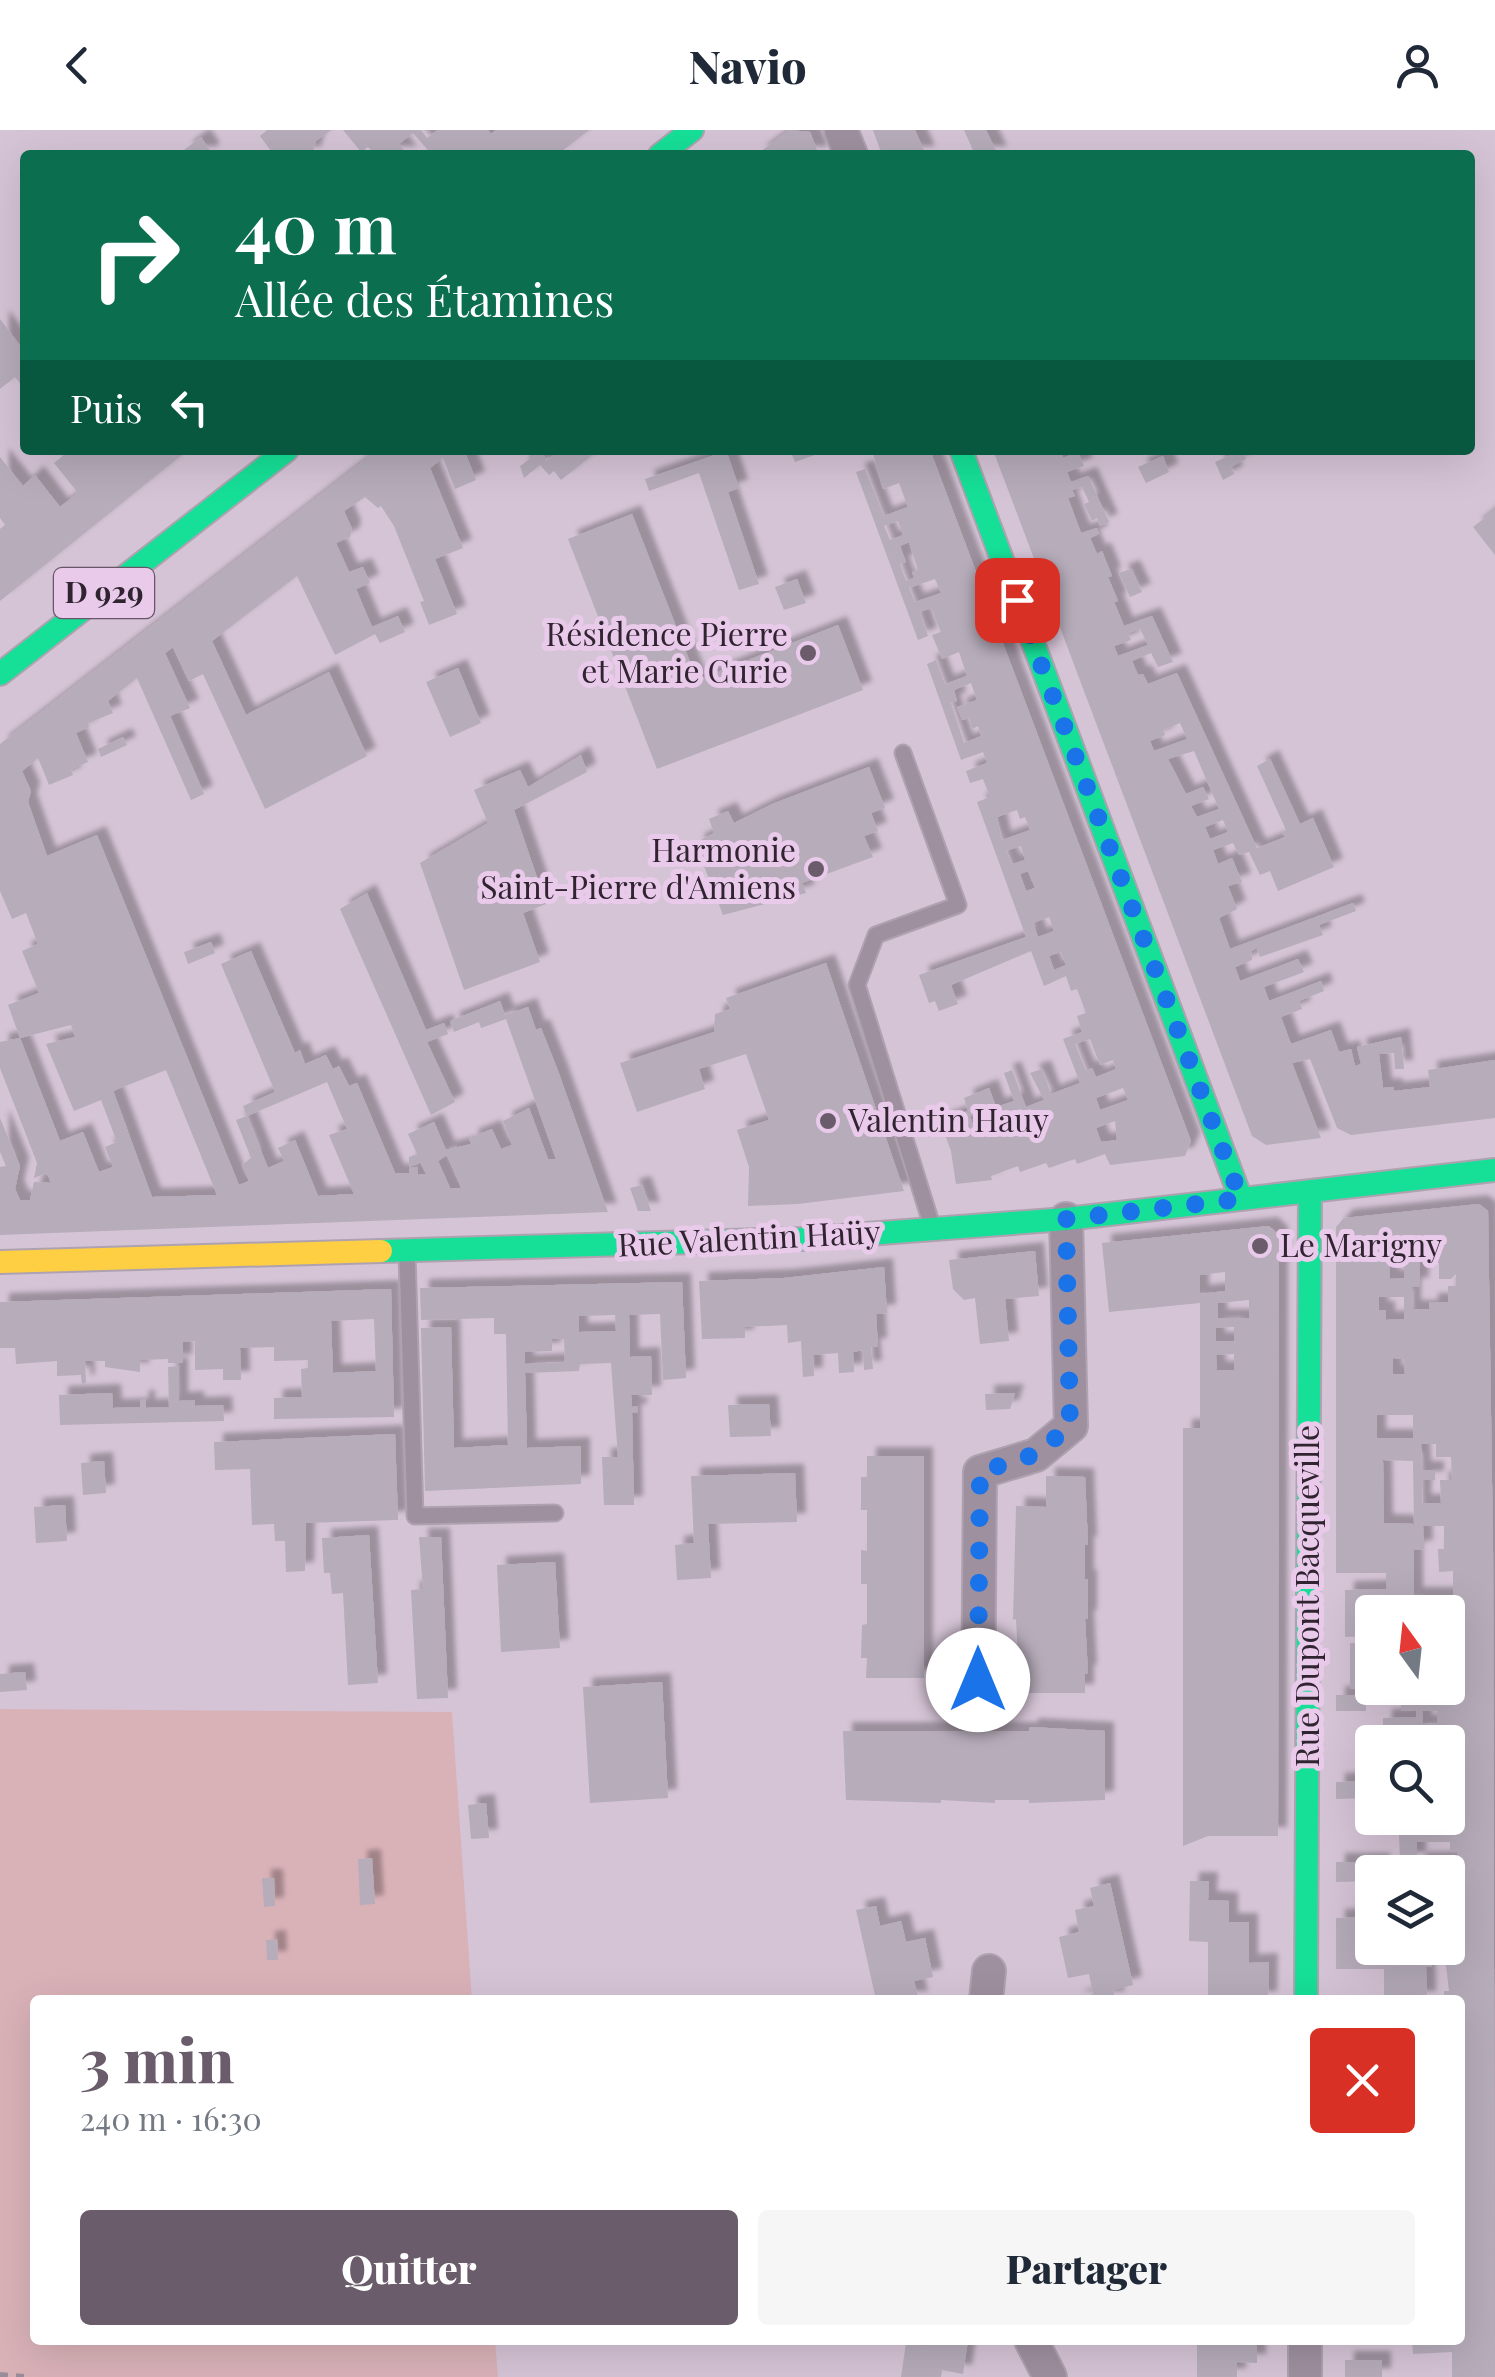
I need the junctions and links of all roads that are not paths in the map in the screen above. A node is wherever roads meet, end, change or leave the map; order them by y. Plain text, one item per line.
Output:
1 (692, 130) edge
2 (666, 150) edge
3 (281, 455) edge
4 (963, 455) edge
5 (0, 674) edge
6 (902, 752) dead end
7 (1495, 1170) edge
8 (1310, 1191) junction
9 (1241, 1199) junction
10 (1066, 1219) junction
11 (933, 1230) junction
12 (407, 1252) junction
13 (0, 1262) edge
14 (555, 1512) dead end
15 (978, 1715) dead end
16 (1306, 1995) edge
17 (1033, 2345) edge
18 (1305, 2345) edge
19 (1050, 2377) edge
20 (1305, 2377) edge

1 - 2 street
3 - 5 street, D 929
4 - 9 street
6 - 11 lane
7 - 8 street, Rue Valentin Haüy
8 - 9 street, Rue Valentin Haüy
8 - 16 street, Rue Dupont Bacqueville
9 - 10 street, Rue Valentin Haüy
10 - 11 street, Rue Valentin Haüy
10 - 15 street
11 - 12 street, Rue Valentin Haüy
12 - 13 street, Rue Valentin Haüy
12 - 14 lane
17 - 19 street
18 - 20 street

